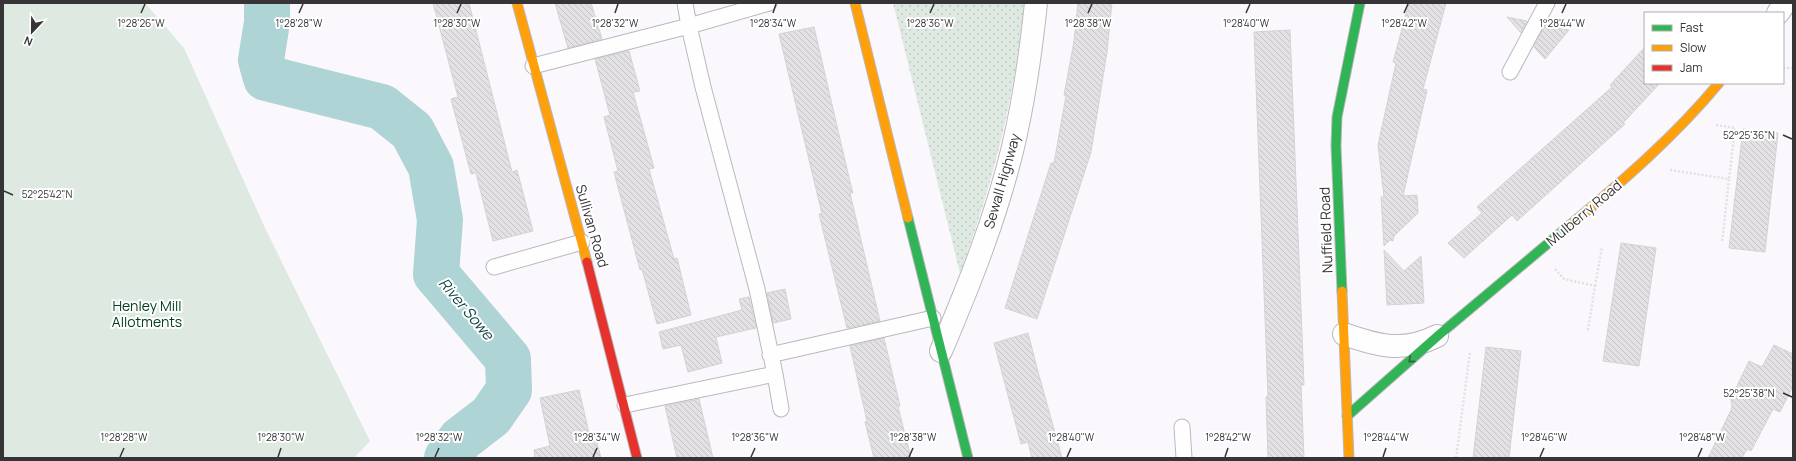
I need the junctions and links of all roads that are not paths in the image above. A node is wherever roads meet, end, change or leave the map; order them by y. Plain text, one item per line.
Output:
1 (516, 3) edge
2 (685, 3) edge
3 (769, 3) edge
4 (855, 3) edge
5 (1036, 3) edge
6 (1360, 3) edge
7 (1547, 3) edge
8 (1785, 3) edge
9 (1779, 12) edge
10 (689, 26) junction
11 (533, 66) junction
12 (1510, 72) dead end
13 (1718, 84) edge
14 (582, 242) junction
15 (494, 267) dead end
16 (933, 318) junction
17 (1344, 334) junction
18 (1440, 334) junction
19 (941, 351) junction
20 (770, 355) junction
21 (775, 374) junction
22 (625, 405) junction
23 (781, 409) dead end
24 (1347, 416) junction
25 (1182, 427) dead end
26 (637, 458) edge
27 (968, 458) edge
28 (1184, 458) edge
29 (1349, 458) edge

1 - 11 street, Sullivan Road
2 - 10 lane
3 - 10 lane
4 - 16 street
5 - 19 street, Sewall Highway
6 - 17 street, Nuffield Road
7 - 12 lane
8 - 9 street
10 - 11 lane
10 - 20 lane
11 - 14 street, Sullivan Road
13 - 18 street, Mulberry Road
14 - 15 lane
14 - 22 street, Sullivan Road
16 - 19 street
16 - 20 lane
17 - 18 street, Mulberry Road
17 - 24 street, Nuffield Road
18 -> 24 street, Mulberry Road
19 - 27 street
20 - 21 lane
21 - 22 lane
21 - 23 lane
22 - 26 street, Sullivan Road
24 - 29 street, Nuffield Road
25 - 28 lane

